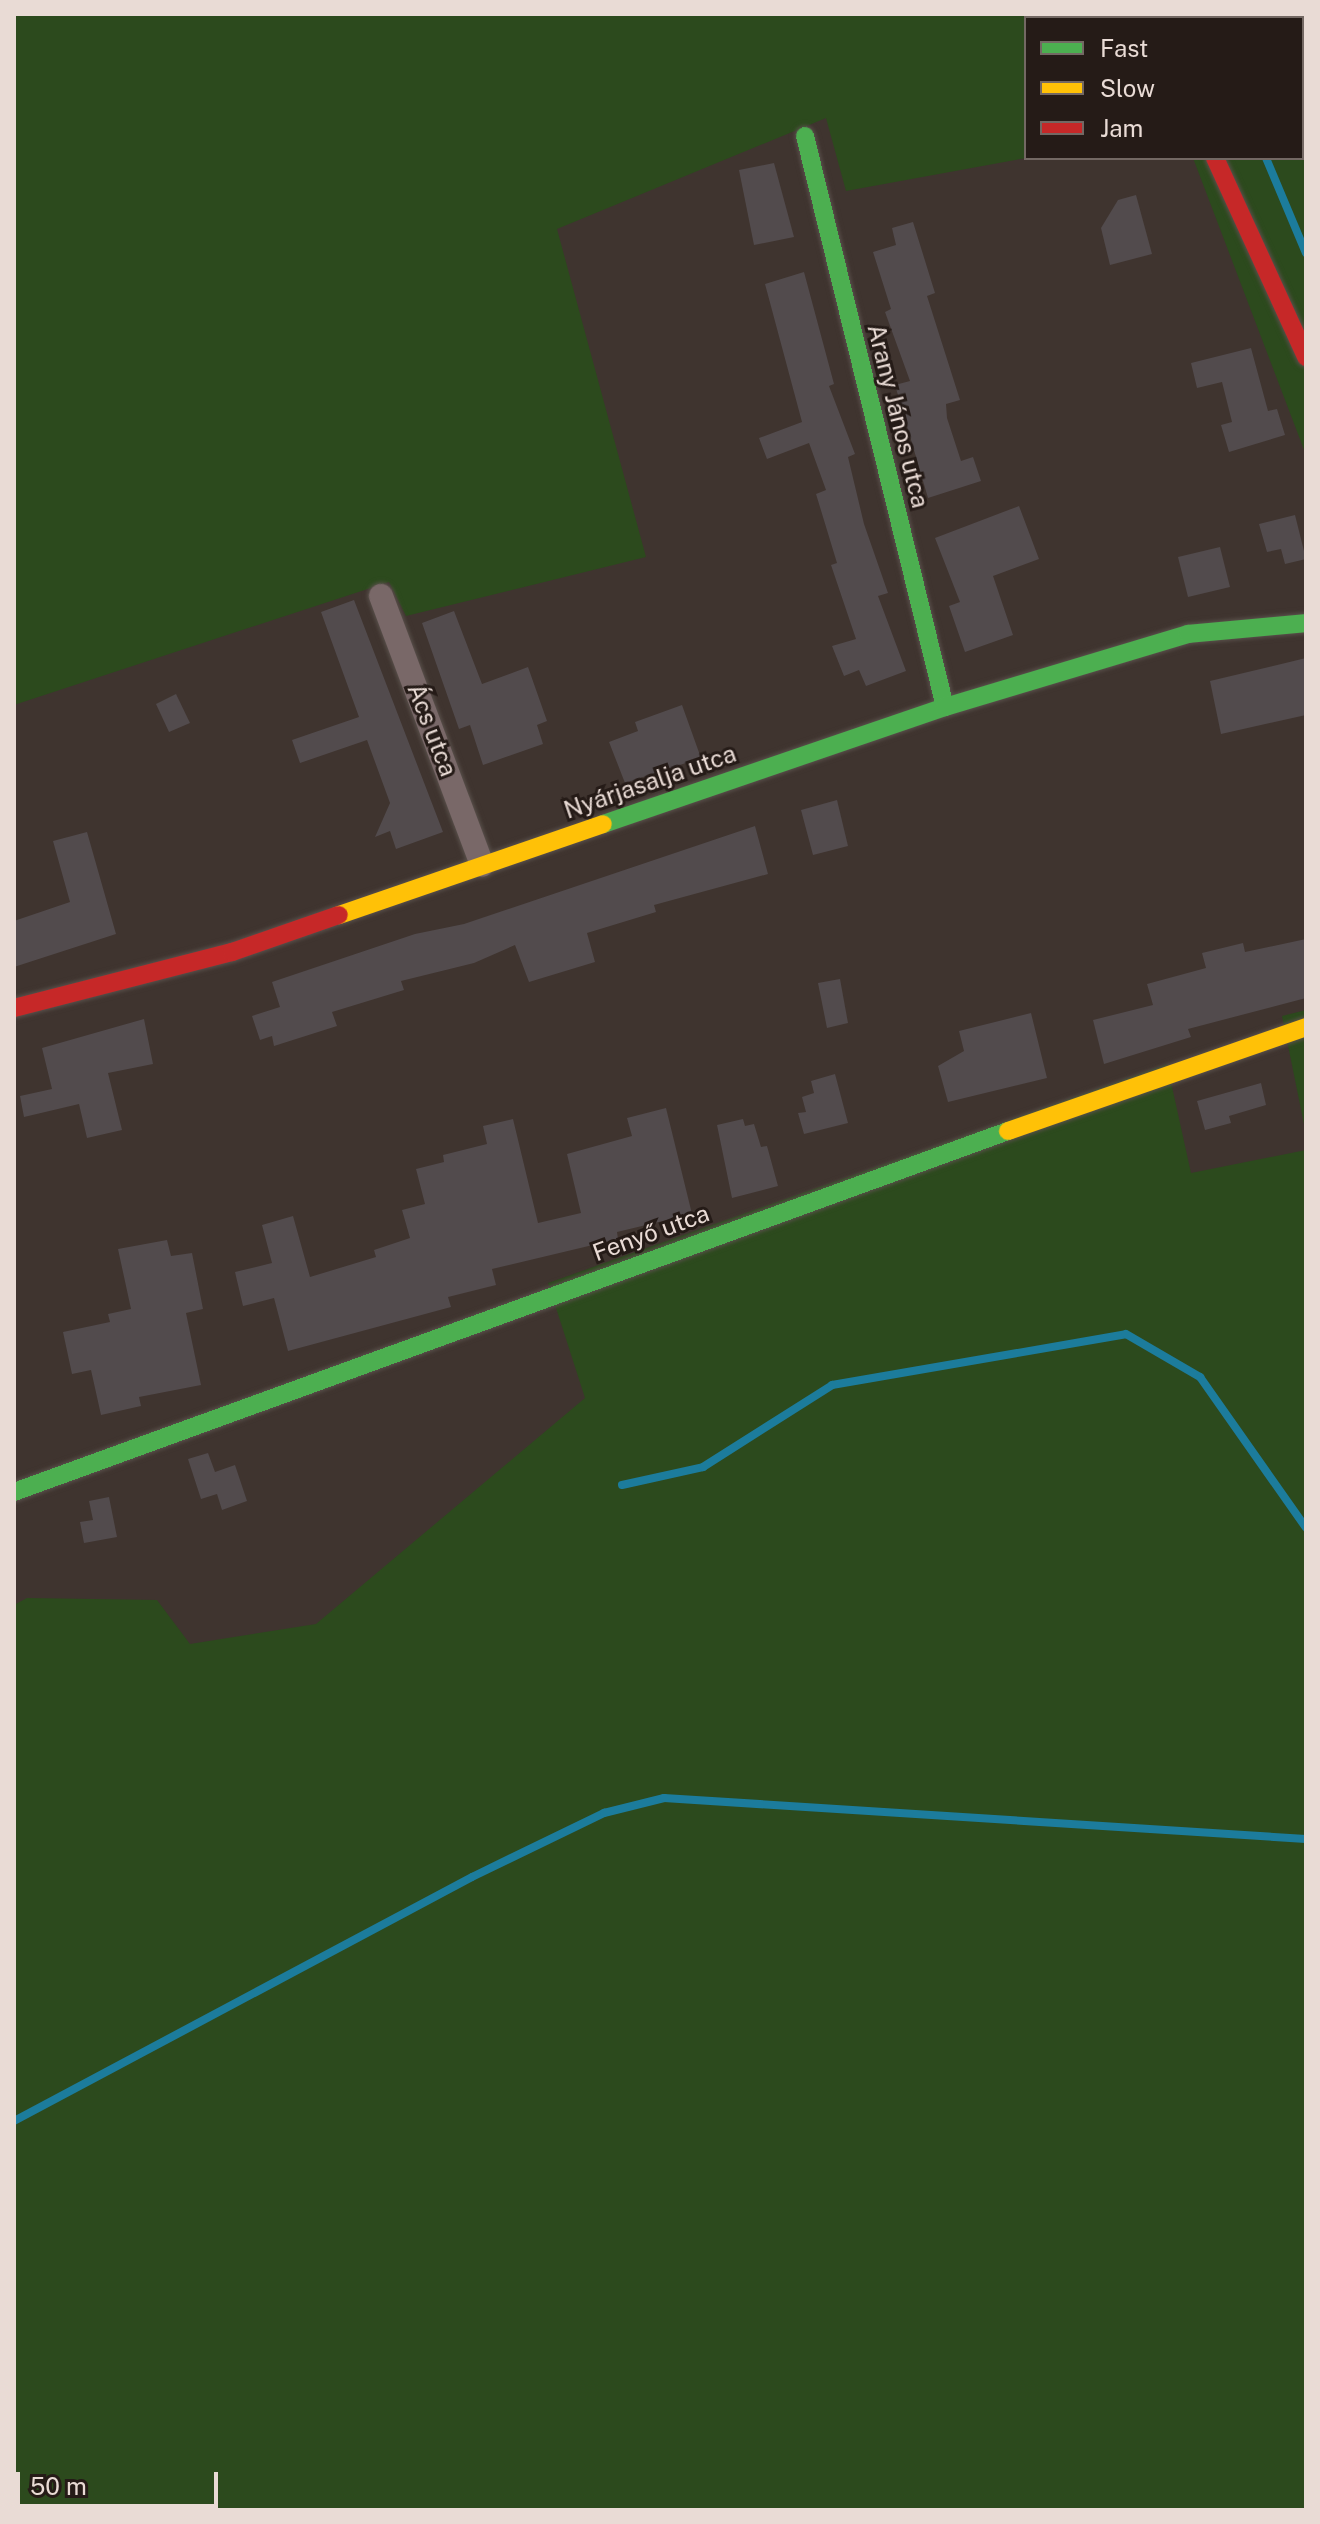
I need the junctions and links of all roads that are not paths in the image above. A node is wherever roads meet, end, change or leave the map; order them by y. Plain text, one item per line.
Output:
1 (805, 136) dead end
2 (1216, 160) edge
3 (1306, 357) edge
4 (381, 596) dead end
5 (1306, 623) edge
6 (945, 707) junction
7 (482, 865) junction
8 (14, 1008) edge
9 (1306, 1027) edge
10 (14, 1492) edge

1 - 6 street, Arany János utca
2 - 3 street
4 - 7 street, Ács utca
5 - 6 street, Nyárjasalja utca
6 - 7 street, Nyárjasalja utca
7 - 8 street, Nyárjasalja utca
9 - 10 street, Fenyő utca

